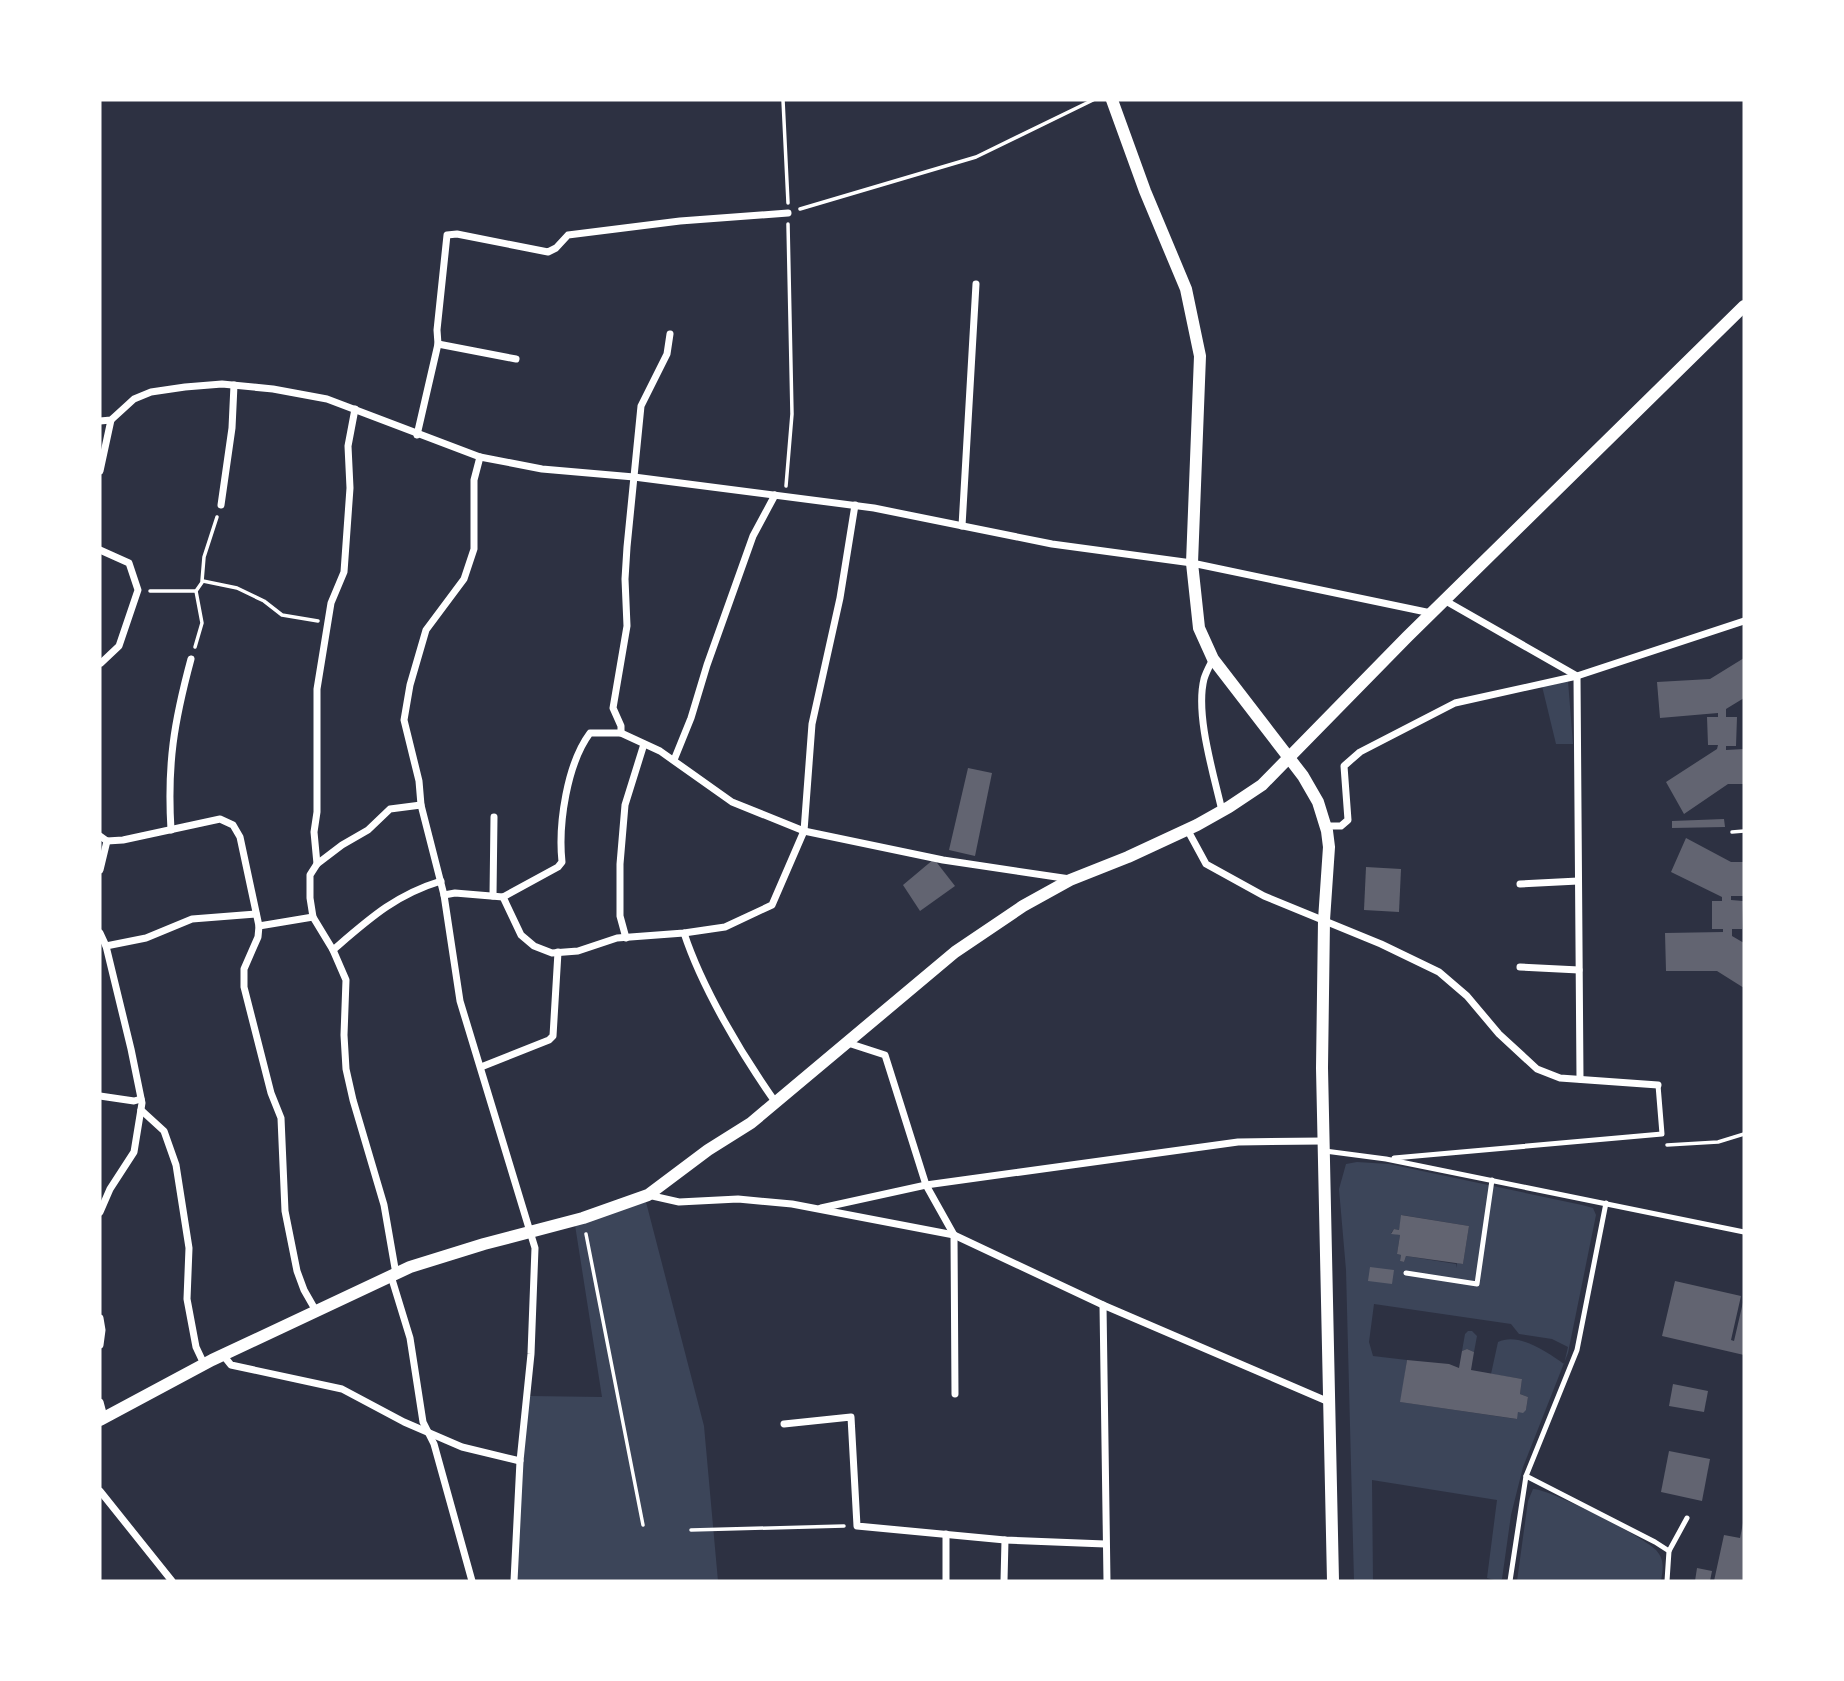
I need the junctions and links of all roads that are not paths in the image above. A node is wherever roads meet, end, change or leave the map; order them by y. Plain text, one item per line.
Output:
1 (1112, 100) edge
2 (788, 213) road end
3 (976, 284) dead end
4 (1744, 306) edge
5 (670, 334) dead end
6 (438, 344) junction
7 (516, 359) dead end
8 (234, 385) junction
9 (355, 409) junction
10 (111, 420) junction
11 (100, 422) edge
12 (417, 435) junction
13 (480, 457) junction
14 (100, 471) edge
15 (634, 477) junction
16 (775, 495) junction
17 (220, 505) road end
18 (855, 505) junction
19 (962, 526) junction
20 (100, 550) edge
21 (1192, 563) junction
22 (1444, 600) junction
23 (1431, 612) junction
24 (1744, 621) edge
25 (191, 659) road end
26 (1213, 659) junction
27 (101, 662) edge
28 (100, 673) edge
29 (1577, 676) junction
30 (621, 733) junction
31 (644, 744) junction
32 (1291, 758) junction
33 (674, 760) junction
34 (421, 805) junction
35 (1222, 811) junction
36 (494, 817) dead end
37 (1325, 826) junction
38 (1187, 829) junction
39 (172, 830) junction
40 (804, 831) junction
41 (103, 838) edge
42 (317, 864) junction
43 (100, 870) edge
44 (1070, 880) junction
45 (441, 881) junction
46 (1578, 881) junction
47 (1520, 884) dead end
48 (444, 895) junction
49 (493, 896) junction
50 (503, 897) junction
51 (256, 914) junction
52 (313, 917) junction
53 (1324, 920) junction
54 (259, 926) junction
55 (100, 933) edge
56 (684, 933) junction
57 (625, 937) junction
58 (106, 946) junction
59 (333, 950) junction
60 (558, 952) junction
61 (1520, 967) dead end
62 (1579, 970) junction
63 (848, 1043) junction
64 (481, 1067) junction
65 (1580, 1079) junction
66 (1658, 1085) joint
67 (100, 1096) edge
68 (141, 1099) junction
69 (776, 1102) junction
70 (141, 1110) junction
71 (1323, 1146) junction
72 (1386, 1159) junction
73 (1492, 1180) junction
74 (926, 1185) junction
75 (648, 1195) junction
76 (1606, 1203) junction
77 (821, 1209) junction
78 (100, 1212) edge
79 (1744, 1231) edge
80 (531, 1233) junction
81 (954, 1234) junction
82 (1406, 1273) dead end
83 (394, 1275) junction
84 (1103, 1306) junction
85 (316, 1311) junction
86 (100, 1318) edge
87 (100, 1345) edge
88 (223, 1355) junction
89 (204, 1364) junction
90 (955, 1394) dead end
91 (100, 1402) edge
92 (1329, 1402) junction
93 (102, 1418) edge
94 (784, 1423) dead end
95 (426, 1432) junction
96 (520, 1461) junction
97 (1526, 1476) junction
98 (100, 1491) edge
99 (1687, 1518) dead end
100 (946, 1534) junction
101 (1005, 1540) junction
102 (1105, 1544) junction
103 (1669, 1551) junction
104 (172, 1581) edge
105 (472, 1581) edge
106 (514, 1581) edge
107 (946, 1581) edge
108 (1004, 1581) edge
109 (1107, 1581) edge
110 (1334, 1581) edge
111 (1510, 1581) edge
112 (1667, 1581) edge

1 - 21 street
2 - 6 street
3 - 19 street
4 - 22 street
5 - 15 street
6 - 7 street
6 - 12 street
8 - 9 street
8 - 10 street
8 - 17 street
9 - 12 street
9 - 42 street
10 - 11 street
10 - 14 street
12 - 13 street
13 - 15 street
13 - 34 street
15 - 16 street
15 - 30 street
16 - 18 street
16 - 33 street
18 - 19 street
18 - 40 street
19 - 21 street
20 - 27 street
21 - 23 street
21 - 26 street
22 - 23 street
22 - 29 street
23 - 32 street
24 - 29 street
25 - 39 street
26 - 32 street
26 - 35 street
27 - 28 street
29 - 37 street
29 - 46 street
30 - 31 street
30 - 50 street
31 - 33 street
31 - 57 street
32 - 35 street
32 - 37 street
33 - 40 street
34 - 42 street
34 - 45 street
35 - 38 street
36 - 49 street
37 - 53 street
38 - 44 street
38 - 53 street
39 - 41 street
39 - 51 street
40 - 44 street
40 - 56 street
41 - 43 street
42 - 52 street
44 - 63 street
45 - 48 street
45 - 59 street
46 - 47 street
46 - 62 street
48 - 49 street
48 - 64 street
49 - 50 street
50 - 60 street
51 - 54 street
51 - 58 street
52 - 54 street
52 - 59 street
53 - 65 street
53 - 71 street
54 - 85 street
55 - 58 street
56 - 57 street
56 - 69 street
57 - 60 street
58 - 68 street
59 - 83 street
60 - 64 street
61 - 62 street
62 - 65 street
63 - 69 street
63 - 74 street
64 - 80 street
65 - 66 street
66 - 72 lane
67 - 68 street
68 - 70 street
69 - 75 street
70 - 78 street
70 - 89 street
71 - 72 lane
71 - 74 street
71 - 92 street
72 - 73 lane
73 - 76 lane
73 - 82 lane
74 - 77 street
74 - 81 street
75 - 77 street
75 - 80 street
76 - 79 lane
76 - 97 lane
77 - 81 street
80 - 83 street
80 - 96 street
81 - 84 street
81 - 90 street
83 - 85 street
83 - 95 street
84 - 92 street
84 - 102 street
85 - 88 street
86 - 87 street
88 - 89 street
88 - 95 street
89 - 93 street
91 - 93 street
92 - 110 street
94 - 100 street
95 - 96 street
95 - 105 street
96 - 106 street
97 - 103 lane
97 - 111 lane
98 - 104 street
99 - 103 lane
100 - 101 street
100 - 107 street
101 - 102 street
101 - 108 street
102 - 109 street
103 - 112 lane

